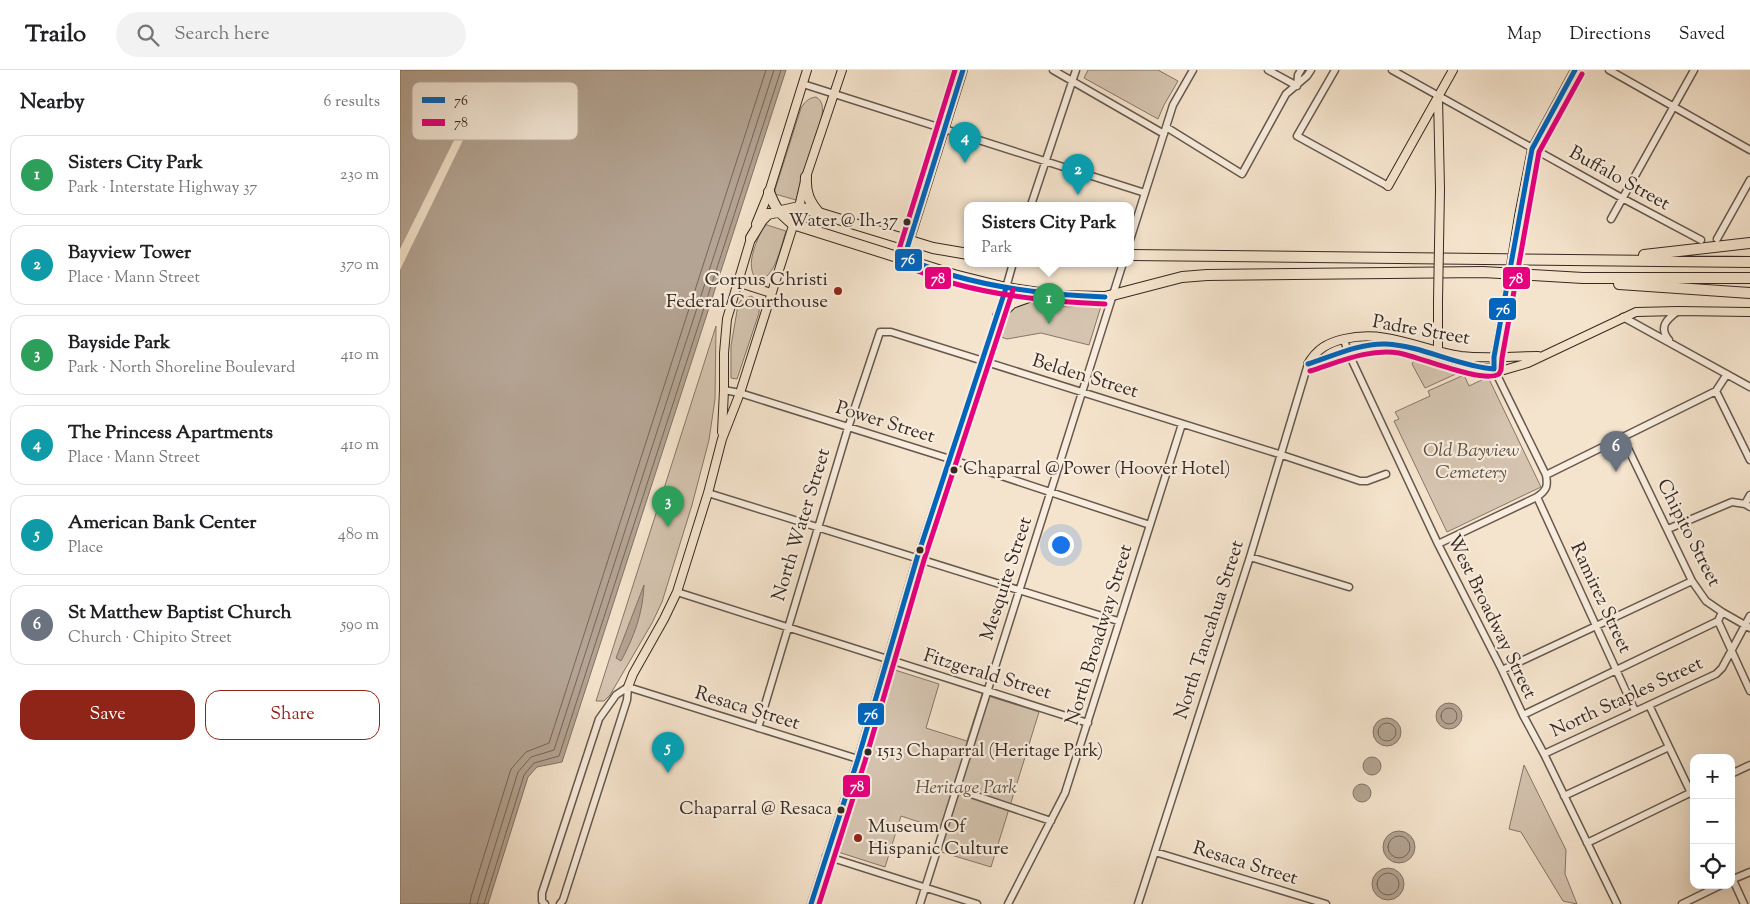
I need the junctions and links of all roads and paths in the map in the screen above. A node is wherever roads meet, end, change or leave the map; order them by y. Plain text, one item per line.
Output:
1 (807, 70) edge
2 (842, 70) edge
3 (964, 70) edge
4 (1053, 70) edge
5 (1076, 70) edge
6 (1193, 70) edge
7 (1268, 70) edge
8 (1301, 70) edge
9 (1311, 70) edge
10 (1335, 70) edge
11 (1392, 70) edge
12 (1452, 70) edge
13 (1575, 70) edge
14 (1609, 70) edge
15 (1694, 70) edge
16 (1072, 81) junction
17 (803, 84) junction
18 (1297, 86) junction
19 (834, 94) junction
20 (1438, 95) junction
21 (1673, 106) junction
22 (945, 129) junction
23 (1165, 130) junction
24 (1532, 149) junction
25 (1750, 150) edge
26 (1046, 162) junction
27 (806, 177) junction
28 (1750, 180) edge
29 (1388, 186) joint
30 (768, 192) junction
31 (1145, 193) junction
32 (1622, 198) junction
33 (1032, 202) edge
34 (799, 206) junction
35 (777, 211) junction
36 (819, 213) junction
37 (1611, 219) dead end
38 (793, 224) junction
39 (1134, 227) edge
40 (751, 238) junction
41 (1717, 239) dead end
42 (909, 240) junction
43 (1701, 240) dead end
44 (1750, 243) edge
45 (964, 253) edge
46 (1134, 255) edge
47 (904, 258) junction
48 (1574, 260) junction
49 (1750, 262) edge
50 (1012, 267) edge
51 (1121, 267) edge
52 (1583, 278) junction
53 (1750, 278) edge
54 (737, 282) junction
55 (1006, 288) junction
56 (771, 293) junction
57 (1040, 293) junction
58 (1750, 293) edge
59 (1110, 295) junction
60 (1678, 310) junction
61 (1750, 312) edge
62 (998, 316) junction
63 (1623, 317) junction
64 (880, 332) joint
65 (1344, 340) junction
66 (1671, 343) junction
67 (1348, 352) junction
68 (1438, 353) junction
69 (1543, 356) junction
70 (1494, 357) junction
71 (983, 361) junction
72 (1308, 364) junction
73 (1494, 370) junction
74 (1727, 374) junction
75 (1750, 387) edge
76 (724, 390) junction
77 (1716, 391) junction
78 (1082, 392) junction
79 (740, 393) junction
80 (1182, 424) junction
81 (848, 428) junction
82 (1622, 436) junction
83 (722, 439) junction
84 (1282, 455) junction
85 (950, 459) junction
86 (1750, 460) edge
87 (1386, 474) dead end
88 (1546, 475) junction
89 (1050, 492) junction
90 (708, 493) junction
91 (1750, 495) edge
92 (1537, 497) junction
93 (1748, 506) edge
94 (1150, 525) junction
95 (818, 527) junction
96 (1668, 529) junction
97 (1438, 544) junction
98 (1250, 557) junction
99 (917, 558) junction
100 (1692, 581) junction
101 (1349, 587) dead end
102 (1018, 591) junction
103 (677, 592) junction
104 (1722, 612) junction
105 (1750, 616) edge
106 (1118, 621) junction
107 (1718, 621) junction
108 (1597, 626) junction
109 (1747, 627) edge
110 (787, 628) junction
111 (1731, 651) junction
112 (888, 660) junction
113 (1616, 669) junction
114 (1502, 670) junction
115 (628, 687) junction
116 (987, 691) junction
117 (1750, 691) edge
118 (1649, 705) junction
119 (1635, 711) junction
120 (1523, 715) junction
121 (1088, 723) junction
122 (758, 728) junction
123 (1668, 747) junction
124 (1544, 754) junction
125 (858, 759) junction
126 (1750, 765) edge
127 (1735, 772) edge
128 (1690, 788) edge
129 (956, 789) junction
130 (1690, 793) edge
131 (1564, 796) junction
132 (1051, 821) junction
133 (1587, 843) junction
134 (1155, 852) junction
135 (826, 856) junction
136 (1750, 872) edge
137 (1735, 879) edge
138 (1735, 886) edge
139 (925, 888) junction
140 (1713, 889) edge
141 (545, 904) edge
142 (560, 904) edge
143 (811, 904) edge
144 (920, 904) edge
145 (976, 904) edge
146 (1008, 904) edge
147 (1138, 904) edge
148 (1326, 904) edge
149 (1617, 904) edge
150 (1682, 904) edge
151 (1744, 904) edge

1 - 17 main road
2 - 19 main road
3 - 22 main road
4 - 16 street
5 - 16 street
6 - 23 street
7 - 18 street
8 - 18 street
9 - 18 street
10 - 29 street
11 - 20 street, Buffalo Street
12 - 20 main road
13 - 24 main road
14 - 21 street
15 - 21 street
16 - 23 street
16 - 26 street
17 - 19 street
17 - 30 main road
18 - 23 street
19 - 22 street
19 - 27 main road
20 - 24 street, Buffalo Street
20 - 29 main road
20 - 68 main road, bridge
21 - 25 street
21 - 32 street
22 - 26 street
22 - 42 main road
23 - 31 street
24 - 32 street, Buffalo Street
24 - 70 main road, bridge
26 - 31 street
26 - 33 street
27 - 34 main road
27 - 36 highway
28 - 41 street
30 - 35 highway
30 - 40 main road
31 - 39 street
32 - 37 street
32 - 43 street, Buffalo Street
34 - 35 highway
34 - 36 highway
34 - 38 main road
35 - 38 highway
35 - 40 highway
36 - 42 highway
38 - 47 highway
38 - 56 main road
40 - 54 main road
42 - 45 highway
42 - 47 main road
44 - 48 highway
46 - 48 highway
47 - 55 highway
48 - 49 highway
50 - 55 street
51 - 59 street, Mesquite Street
52 - 53 highway
52 - 58 highway
52 - 59 highway
54 - 56 main road
54 - 76 main road
55 - 57 highway
55 - 62 street
56 - 79 main road
57 - 59 highway
57 - 62 highway
59 - 78 street, Mesquite Street
60 - 61 main road, Padre Street
60 - 63 main road, Padre Street
60 - 66 street
62 - 71 street
63 - 66 street
63 - 69 main road, Padre Street
64 - 71 street, Belden Street
64 - 81 street, North Water Street
65 - 67 street, West Broadway Street
65 - 68 main road, Padre Street
65 - 72 main road, Padre Street
66 - 74 street
67 - 68 main road, Padre Street
67 - 72 main road, Padre Street
67 - 97 street, West Broadway Street
68 - 70 main road, Padre Street
68 - 73 main road, Padre Street
69 - 70 main road, Padre Street
69 - 73 main road, Padre Street
70 - 73 main road
71 - 78 street, Belden Street
71 - 85 street
72 - 84 street, North Tancahua Street
73 - 88 street
74 - 75 street
74 - 77 street
76 - 79 street, Power Street
76 - 83 main road
77 - 82 street
77 - 86 street
78 - 80 street, Belden Street
78 - 89 street, Mesquite Street
79 - 81 street, Power Street
79 - 83 main road
80 - 84 street, Belden Street
80 - 94 street, North Broadway Street
81 - 85 street, Power Street
81 - 95 street, North Water Street
82 - 88 street
82 - 96 street, Chipito Street
83 - 90 main road
84 - 87 street, Belden Street
84 - 98 street, North Tancahua Street
85 - 89 street, Power Street
85 - 99 street
88 - 92 street
89 - 94 street, Power Street
89 - 102 street, Mesquite Street
90 - 95 street
90 - 103 main road
91 - 93 street
92 - 97 street
92 - 108 street, Ramirez Street
93 - 96 street
94 - 106 street, North Broadway Street
95 - 99 street
95 - 110 street, North Water Street
96 - 100 street, Chipito Street
97 - 114 street, West Broadway Street
98 - 101 street
98 - 134 street, North Tancahua Street
99 - 102 street
99 - 112 street
100 - 104 street, Chipito Street
100 - 108 street
102 - 106 street
102 - 116 street, Mesquite Street
103 - 110 street, Fitzgerald Street
103 - 115 main road
104 - 107 street, Chipito Street
104 - 109 street
105 - 109 street, North Staples Street
106 - 121 street, North Broadway Street
107 - 111 street
107 - 113 street
108 - 113 street, Ramirez Street
108 - 114 street
109 - 111 street, North Staples Street
110 - 112 street, Fitzgerald Street
110 - 122 street, North Water Street
111 - 117 street
111 - 118 street, North Staples Street
112 - 116 street, Fitzgerald Street
112 - 125 street
113 - 119 street, Ramirez Street
113 - 120 street
114 - 120 street, West Broadway Street
115 - 122 street, Resaca Street
115 - 141 street
115 - 142 street
116 - 121 street, Fitzgerald Street
116 - 129 street, Mesquite Street
118 - 119 street, North Staples Street
118 - 123 street
119 - 124 street, North Staples Street
120 - 124 street, West Broadway Street
121 - 132 street, North Broadway Street
122 - 125 street, Resaca Street
123 - 128 street
123 - 131 street
124 - 131 street, West Broadway Street
125 - 135 street
126 - 127 street
129 - 132 street
129 - 139 street, Mesquite Street
130 - 133 street
131 - 133 street, West Broadway Street
132 - 146 street, North Broadway Street
133 - 149 street, West Broadway Street
134 - 147 street, North Tancahua Street
134 - 148 street, Resaca Street
135 - 139 street
135 - 143 street
136 - 137 street
138 - 151 street
139 - 144 street, Mesquite Street
139 - 145 street
140 - 150 street

